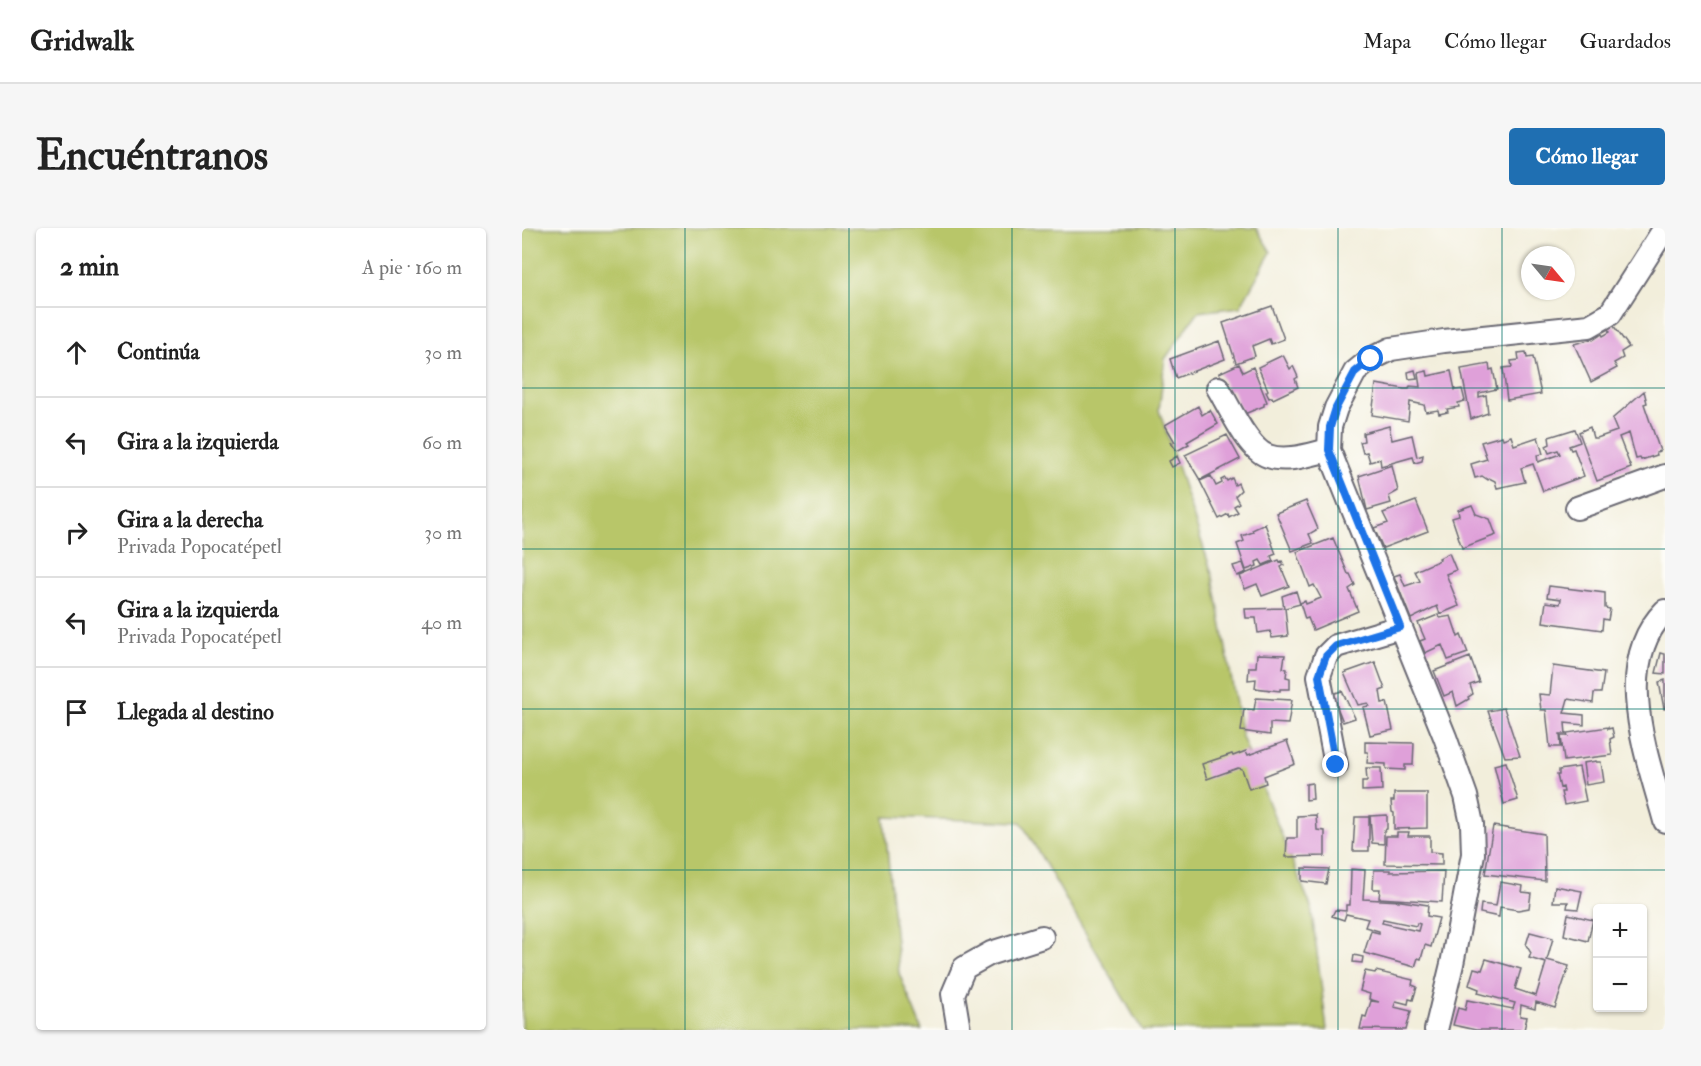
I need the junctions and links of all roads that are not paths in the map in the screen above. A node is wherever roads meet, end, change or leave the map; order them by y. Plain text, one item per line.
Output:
1 (1665, 228) edge
2 (1218, 388) dead end
3 (1329, 450) junction
4 (1665, 476) edge
5 (1577, 508) dead end
6 (1665, 611) edge
7 (1400, 627) junction
8 (1336, 765) dead end
9 (1665, 821) edge
10 (1042, 937) dead end
11 (959, 1030) edge
12 (1436, 1030) edge

1 - 3 street
2 - 3 street
3 - 7 street
4 - 5 street
6 - 9 street
7 - 8 street
7 - 12 street
10 - 11 street

